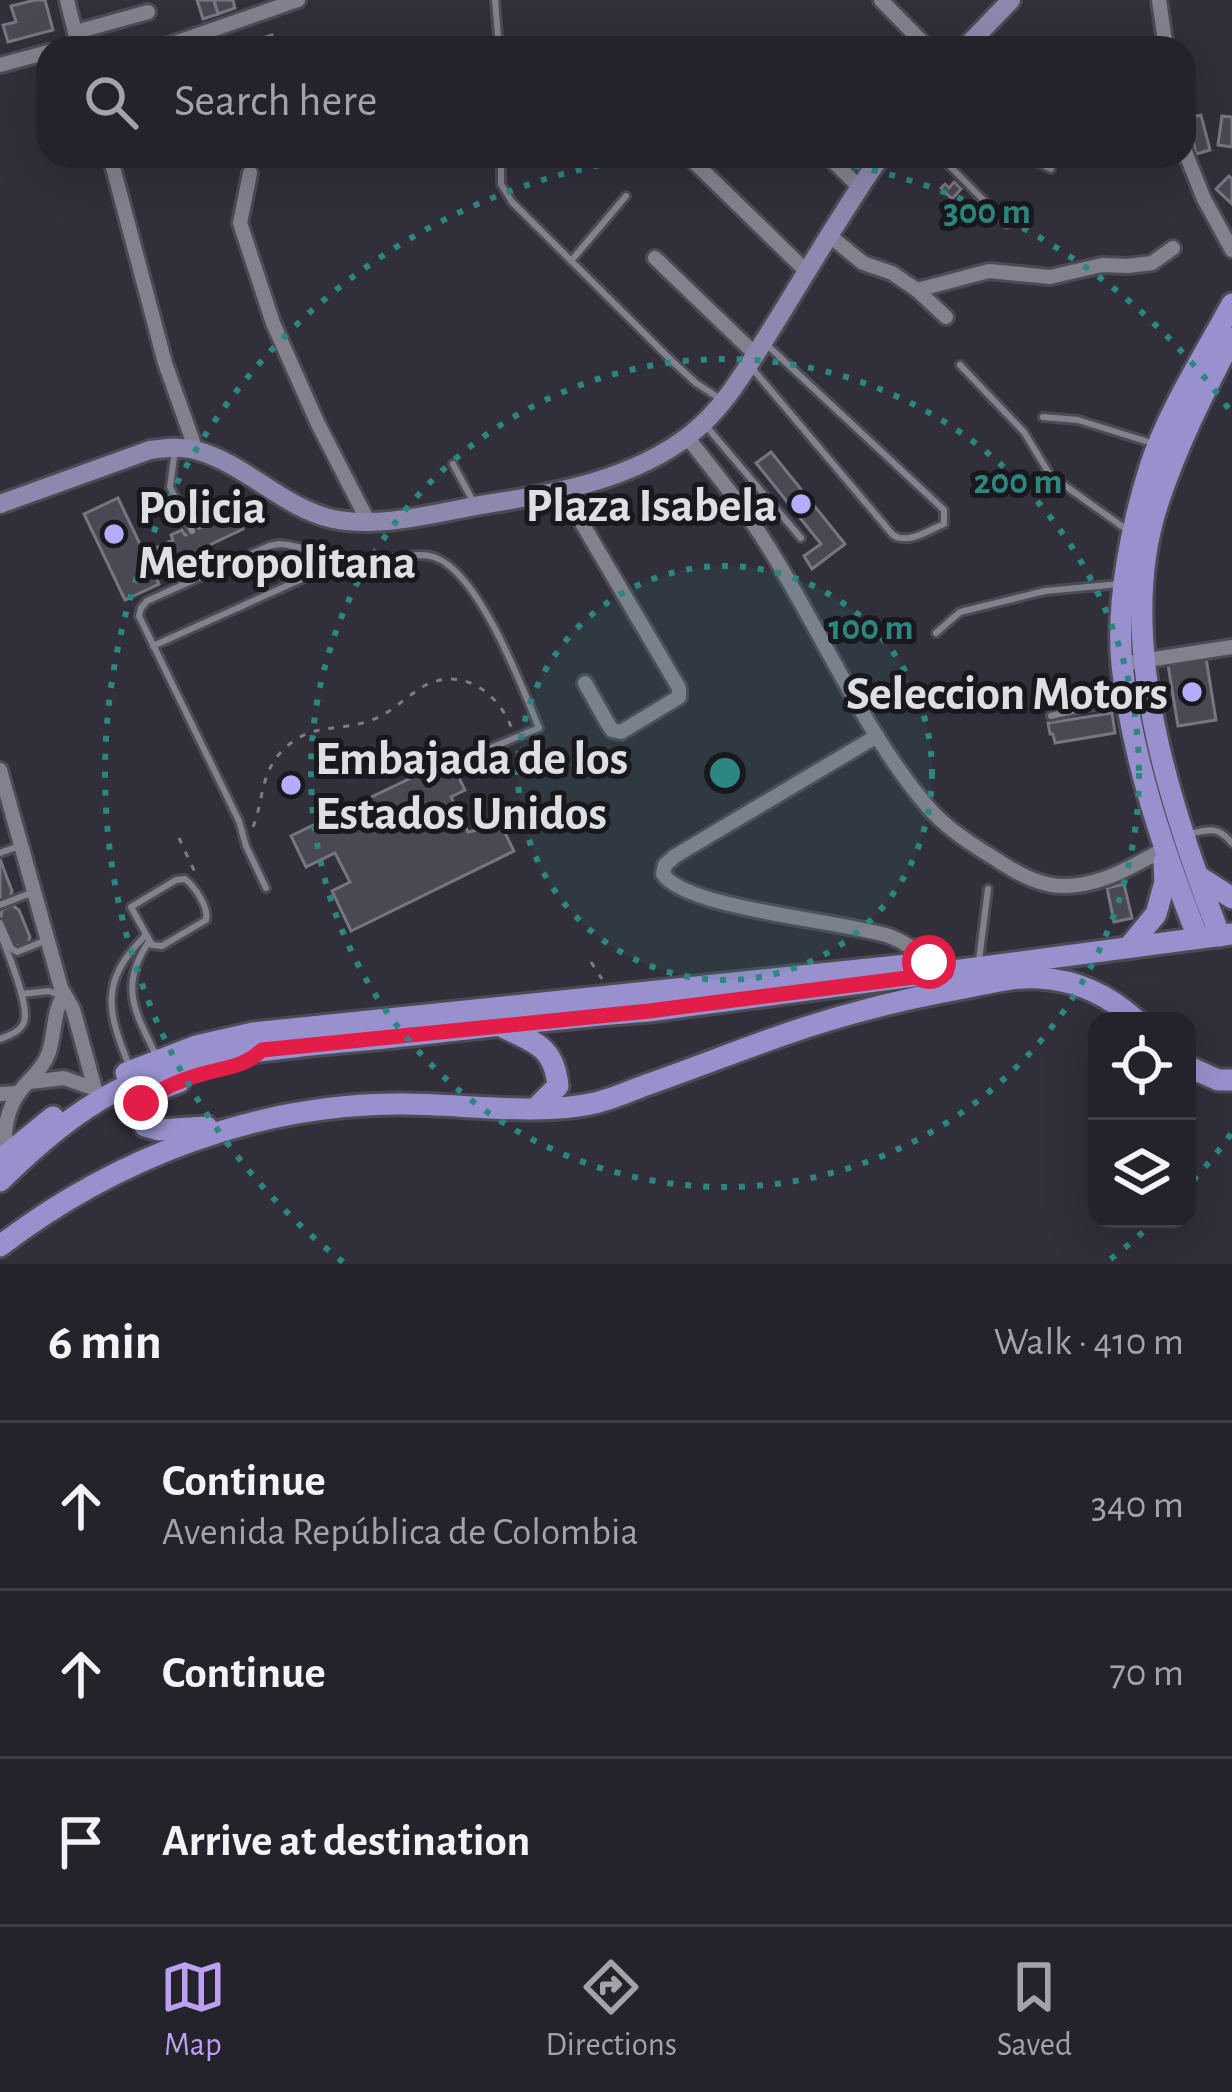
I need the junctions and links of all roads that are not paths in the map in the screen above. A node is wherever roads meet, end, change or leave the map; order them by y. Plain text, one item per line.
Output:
1 (67, 0) edge
2 (298, 0) edge
3 (495, 0) edge
4 (881, 0) edge
5 (1011, 0) edge
6 (1159, 0) edge
7 (258, 7) edge
8 (148, 12) dead end
9 (73, 36) edge
10 (91, 36) edge
11 (189, 36) edge
12 (498, 36) edge
13 (916, 36) edge
14 (976, 36) edge
15 (1164, 36) edge
16 (36, 55) edge
17 (0, 65) edge
18 (113, 168) edge
19 (502, 168) edge
20 (700, 168) edge
21 (840, 168) edge
22 (873, 168) edge
23 (952, 168) edge
24 (1192, 168) edge
25 (250, 173) dead end
26 (860, 188) junction
27 (626, 196) dead end
28 (1007, 224) dead end
29 (830, 236) junction
30 (1173, 248) dead end
31 (1232, 250) edge
32 (655, 258) dead end
33 (571, 261) junction
34 (807, 272) junction
35 (917, 290) junction
36 (1232, 304) edge
37 (946, 317) dead end
38 (1232, 338) edge
39 (756, 353) junction
40 (960, 365) dead end
41 (724, 401) junction
42 (1043, 417) dead end
43 (704, 423) junction
44 (687, 437) junction
45 (1159, 445) junction
46 (186, 448) junction
47 (453, 464) dead end
48 (563, 491) junction
49 (0, 504) edge
50 (476, 506) junction
51 (370, 523) junction
52 (192, 531) dead end
53 (1132, 535) junction
54 (801, 538) dead end
55 (200, 549) dead end
56 (342, 560) junction
57 (212, 572) junction
58 (1124, 584) junction
59 (936, 633) dead end
60 (153, 646) junction
61 (1232, 647) edge
62 (1133, 661) junction
63 (585, 683) dead end
64 (1128, 698) junction
65 (1051, 716) dead end
66 (877, 736) junction
67 (464, 759) dead end
68 (0, 770) edge
69 (3, 794) edge
70 (1185, 834) junction
71 (1232, 843) edge
72 (21, 845) junction
73 (1164, 850) junction
74 (0, 854) edge
75 (1196, 874) junction
76 (266, 888) dead end
77 (988, 889) dead end
78 (34, 892) junction
79 (1232, 898) edge
80 (0, 905) edge
81 (0, 923) edge
82 (0, 933) edge
83 (1217, 936) edge
84 (147, 939) junction
85 (47, 940) junction
86 (1129, 947) junction
87 (937, 968) junction
88 (978, 969) junction
89 (22, 994) junction
90 (63, 996) junction
91 (1125, 1012) edge
92 (501, 1026) junction
93 (0, 1039) edge
94 (262, 1050) junction
95 (161, 1066) junction
96 (1196, 1070) edge
97 (133, 1077) junction
98 (1232, 1080) edge
99 (24, 1087) junction
100 (95, 1089) junction
101 (0, 1094) edge
102 (536, 1108) junction
103 (237, 1127) junction
104 (3, 1157) edge
105 (0, 1181) edge
106 (0, 1246) edge

1 - 9 street
2 - 7 street
3 - 12 lane
4 - 13 street
5 - 14 main road
6 - 15 street
7 - 11 street
8 - 10 street
16 - 17 street
18 - 46 street
19 - 33 lane
20 - 34 street
21 - 26 street
22 - 26 main road
23 - 28 lane
24 - 31 street
25 - 51 street
26 - 29 main road
27 - 33 lane
29 - 34 main road
29 - 35 street
30 - 35 street
32 - 39 street
33 - 41 lane
34 - 39 main road
35 - 37 street
36 - 45 main road
38 - 62 main road
39 - 39 lane
39 - 41 main road
40 - 53 lane
41 - 43 main road
42 - 45 lane
43 - 44 main road
43 - 54 lane
44 - 48 main road
44 - 66 street
45 - 53 main road
46 - 49 main road
46 - 51 main road
46 - 52 lane
47 - 50 lane
48 - 50 main road
48 - 63 street
50 - 51 main road
53 - 58 main road
55 - 57 lane
56 - 57 lane
56 - 60 lane
56 - 67 lane
57 - 60 lane
58 - 59 lane
58 - 62 main road
60 - 76 lane
61 - 62 street
62 - 64 main road
62 - 70 main road
64 - 65 lane
64 - 73 main road
66 - 73 street
66 - 87 street
68 - 69 street
69 - 72 street
70 - 71 lane
70 - 75 main road
72 - 74 lane
72 - 78 street
73 - 83 main road
73 - 86 main road
75 - 79 main road
75 - 83 main road
77 - 88 lane
78 - 80 lane
78 - 85 street
81 - 85 lane
82 - 89 lane
83 - 86 main road
84 - 84 lane
84 - 95 lane
84 - 97 lane
85 - 90 street
86 - 88 main road
87 - 88 main road
87 - 92 main road
87 - 95 main road
89 - 90 lane
89 - 93 lane
90 - 99 street
90 - 100 street
91 - 102 main road
92 - 94 main road
92 - 102 main road
94 - 95 main road
94 - 103 main road
95 - 97 main road
96 - 98 main road
97 - 100 main road
97 - 105 main road
99 - 100 street
99 - 101 street
99 - 104 street
100 - 104 main road
102 - 103 main road
103 - 106 main road

